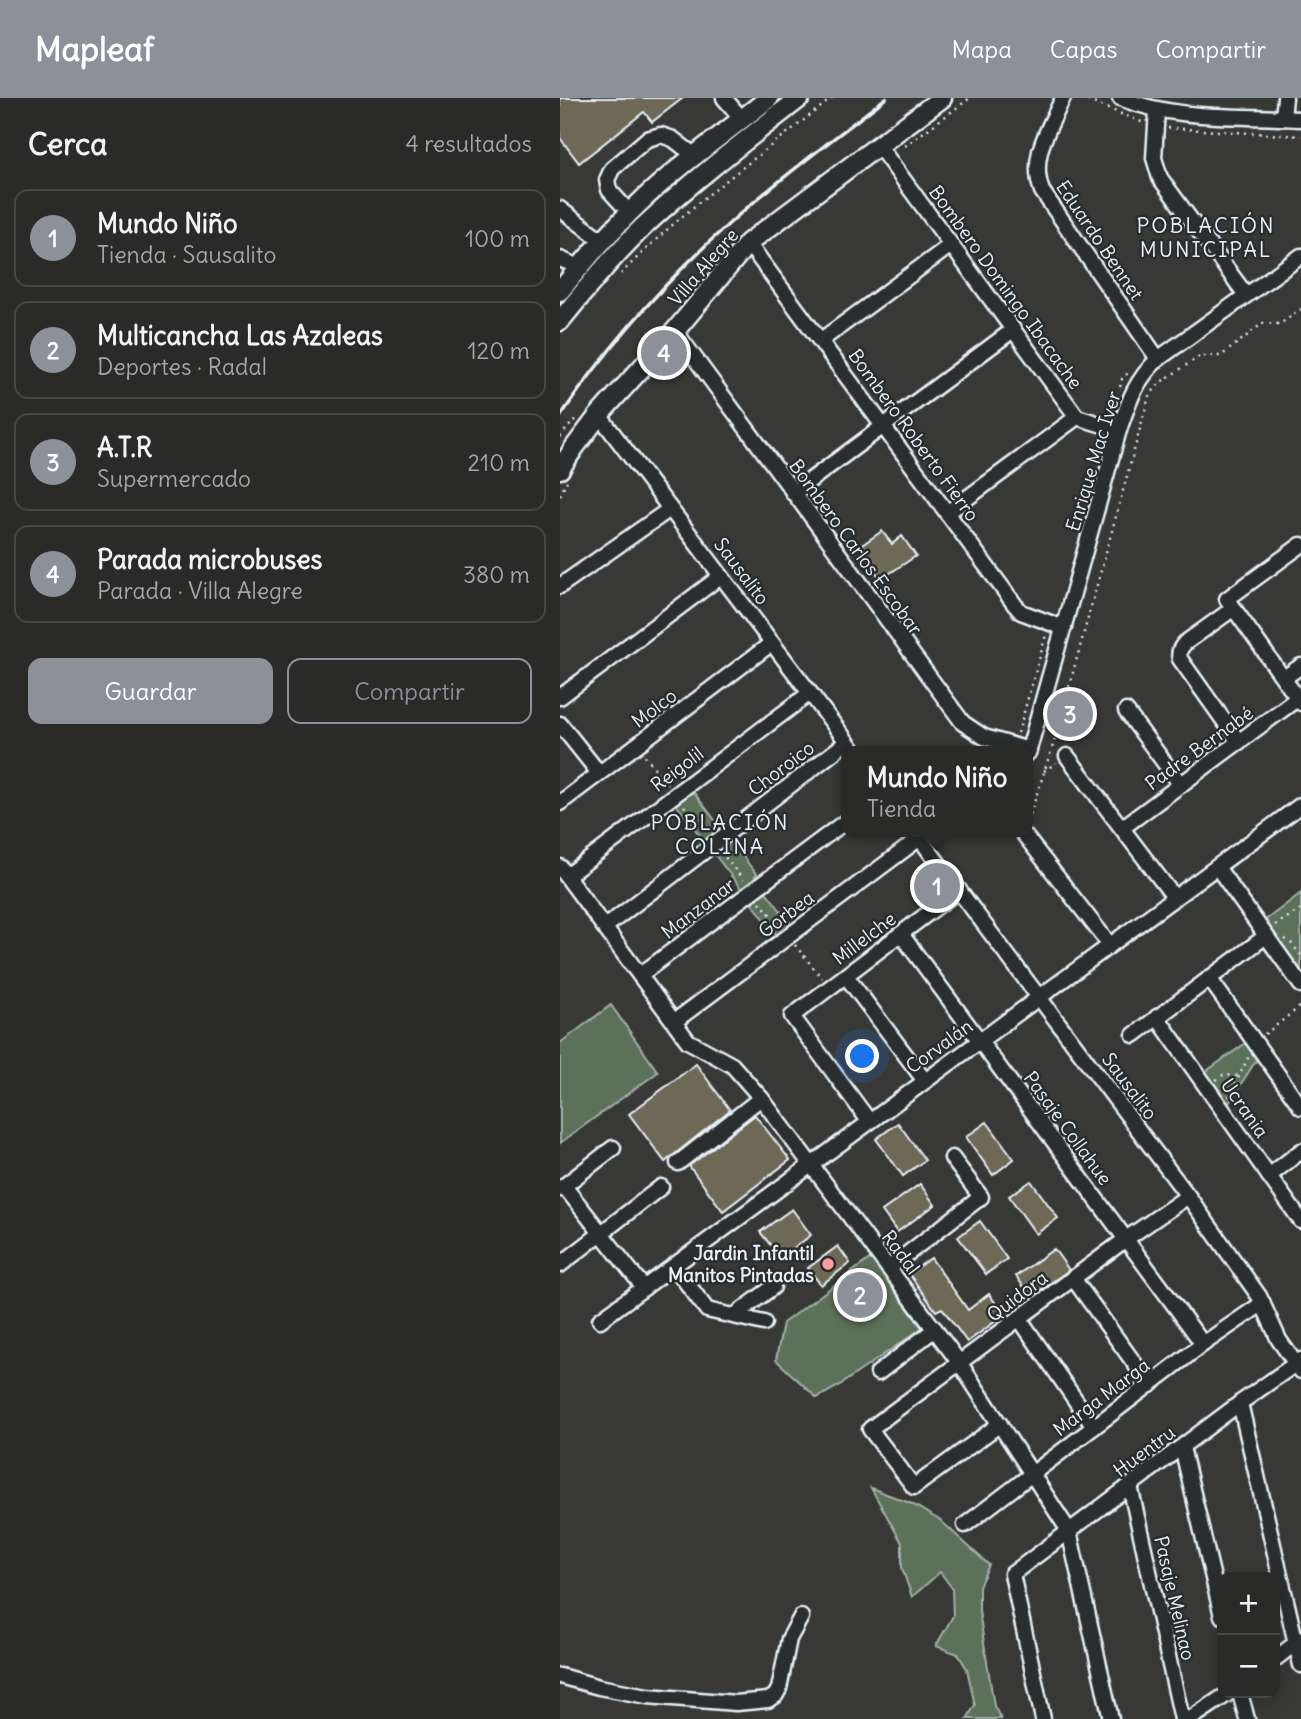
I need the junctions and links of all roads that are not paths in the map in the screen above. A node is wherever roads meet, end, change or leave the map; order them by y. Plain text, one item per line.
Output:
1 (724, 98) edge
2 (769, 98) edge
3 (800, 98) edge
4 (942, 98) edge
5 (1063, 98) edge
6 (1120, 98) edge
7 (1285, 98) edge
8 (1157, 110) junction
9 (1283, 118) junction
10 (742, 119) junction
11 (1301, 119) edge
12 (883, 152) junction
13 (695, 156) junction
14 (560, 209) edge
15 (630, 213) junction
16 (603, 241) junction
17 (748, 243) junction
18 (951, 245) junction
19 (1301, 256) edge
20 (560, 259) edge
21 (579, 267) junction
22 (560, 291) edge
23 (1246, 295) junction
24 (560, 321) edge
25 (1013, 330) junction
26 (675, 331) junction
27 (820, 341) junction
28 (1158, 359) junction
29 (599, 415) junction
30 (1077, 417) junction
31 (883, 426) junction
32 (1119, 430) junction
33 (566, 470) edge
34 (793, 493) junction
35 (670, 509) junction
36 (947, 513) junction
37 (1301, 545) edge
38 (721, 576) junction
39 (560, 586) edge
40 (1230, 604) junction
41 (1065, 628) junction
42 (772, 643) junction
43 (1301, 666) edge
44 (1284, 678) junction
45 (810, 693) junction
46 (560, 697) edge
47 (1299, 701) edge
48 (1126, 711) dead end
49 (560, 724) edge
50 (1239, 742) junction
51 (849, 746) edge
52 (1010, 746) edge
53 (1030, 746) edge
54 (841, 753) edge
55 (1067, 756) dead end
56 (599, 774) junction
57 (1181, 785) junction
58 (560, 803) edge
59 (1301, 805) edge
60 (841, 825) edge
61 (1122, 828) junction
62 (914, 837) edge
63 (919, 837) edge
64 (1026, 837) edge
65 (1217, 867) junction
66 (563, 872) edge
67 (959, 890) junction
68 (1174, 898) junction
69 (605, 927) junction
70 (1272, 933) junction
71 (901, 934) junction
72 (1110, 945) junction
73 (640, 975) junction
74 (846, 976) junction
75 (1209, 978) junction
76 (1301, 985) edge
77 (1040, 996) junction
78 (1157, 1017) junction
79 (675, 1021) junction
80 (1134, 1035) dead end
81 (979, 1040) junction
82 (925, 1081) junction
83 (761, 1098) junction
84 (1301, 1107) edge
85 (869, 1121) junction
86 (613, 1148) dead end
87 (1301, 1151) edge
88 (952, 1158) dead end
89 (678, 1163) dead end
90 (811, 1164) junction
91 (1269, 1176) junction
92 (661, 1186) dead end
93 (562, 1187) edge
94 (1188, 1196) junction
95 (1301, 1221) edge
96 (601, 1233) junction
97 (1126, 1239) junction
98 (560, 1265) edge
99 (674, 1266) junction
100 (888, 1268) junction
101 (1073, 1278) junction
102 (645, 1287) junction
103 (773, 1287) dead end
104 (1264, 1303) junction
105 (734, 1316) junction
106 (1019, 1318) junction
107 (600, 1320) dead end
108 (764, 1323) dead end
109 (934, 1329) junction
110 (1203, 1344) junction
111 (959, 1362) junction
112 (1299, 1365) edge
113 (878, 1373) dead end
114 (1150, 1385) junction
115 (1240, 1403) junction
116 (1000, 1424) junction
117 (1094, 1427) junction
118 (1182, 1447) junction
119 (1032, 1474) junction
120 (1130, 1486) junction
121 (965, 1525) dead end
122 (1069, 1531) junction
123 (1217, 1595) edge
124 (801, 1617) dead end
125 (1298, 1641) edge
126 (1280, 1655) edge
127 (1301, 1665) edge
128 (560, 1676) edge
129 (1222, 1698) edge
130 (1241, 1698) edge
131 (1043, 1719) edge
132 (1111, 1719) edge
133 (1182, 1719) edge
134 (1190, 1719) edge
135 (1247, 1719) edge

1 - 10 street
2 - 10 main road
3 - 24 main road
4 - 12 main road, Villa Alegre
5 - 28 street, Eduardo Bennet
6 - 8 street
7 - 9 street
8 - 9 street
8 - 23 street
9 - 11 street
10 - 13 main road
12 - 17 main road, Villa Alegre
12 - 18 street, Bombero Domingo Ibacache
13 - 15 main road
13 - 15 street
14 - 16 street
15 - 16 main road
16 - 21 main road
17 - 26 main road, Villa Alegre
17 - 27 street, Bombero Roberto Fierro
18 - 25 street, Bombero Domingo Ibacache
18 - 27 street
19 - 23 street, Enrique Mac Iver
20 - 21 street
21 - 22 main road
23 - 28 street, Enrique Mac Iver
25 - 30 street, Bombero Domingo Ibacache
25 - 31 street
26 - 29 main road, Villa Alegre
26 - 34 street, Bombero Carlos Escobar
27 - 31 street, Bombero Roberto Fierro
28 - 32 street, Enrique Mac Iver
29 - 33 main road, Villa Alegre
29 - 35 street, Sausalito
30 - 32 street, Bombero Domingo Ibacache
30 - 36 street
31 - 34 street
31 - 36 street, Bombero Roberto Fierro
32 - 41 street, Enrique Mac Iver
34 - 52 street, Bombero Carlos Escobar
35 - 38 street, Sausalito
35 - 39 street
36 - 41 street, Bombero Roberto Fierro
37 - 40 street
38 - 42 street, Sausalito
38 - 46 street
40 - 44 street
40 - 50 street
41 - 53 street, Enrique Mac Iver
42 - 45 street, Sausalito
42 - 56 street, Molco
43 - 44 street
44 - 47 street
45 - 51 street, Sausalito
45 - 66 street, Reigolil
47 - 50 street, Padre Bernabé
48 - 57 street
49 - 56 street
50 - 57 street, Padre Bernabé
54 - 69 street, Choroico
55 - 61 street
56 - 58 street, Molco
57 - 61 street, Padre Bernabé
59 - 65 street, Corvalán
60 - 73 street, Manzanar
61 - 68 street
62 - 79 street, Gorbea
63 - 67 street, Sausalito
64 - 72 street
65 - 68 street, Corvalán
65 - 70 street
66 - 69 street, Radal
67 - 71 street, Millelche
67 - 77 street, Sausalito
68 - 72 street, Corvalán
69 - 73 street, Radal
70 - 75 street
70 - 76 street
71 - 74 street, Millelche
71 - 81 street, Pasaje Collahue
72 - 77 street, Corvalán
73 - 79 street, Radal
74 - 82 street
74 - 85 street, Millelche
75 - 78 street
75 - 84 street
77 - 81 street, Corvalán
77 - 94 street, Sausalito
78 - 80 street
78 - 91 street, Ucrania
79 - 83 street, Radal
81 - 82 street, Corvalán
81 - 97 street, Pasaje Collahue
82 - 85 street, Corvalán
83 - 89 street
83 - 90 street, Radal
85 - 90 street, Corvalán
86 - 93 street
87 - 91 street
88 - 100 street
90 - 99 street, Corvalán
90 - 100 street, Radal
91 - 95 street, Ucrania
92 - 96 street
93 - 96 street
94 - 97 street, Quidora
94 - 104 street, Sausalito
96 - 98 street
96 - 102 street
97 - 101 street, Quidora
97 - 110 street, Pasaje Collahue
99 - 102 street, Corvalán
99 - 105 street
100 - 109 street, Radal
101 - 106 street, Quidora
101 - 114 street
102 - 107 street, Corvalán
103 - 105 street
104 - 110 street, Marga Marga
104 - 112 street, Sausalito
105 - 108 street
106 - 111 street, Quidora
106 - 117 street
109 - 111 street, Radal
109 - 113 street
110 - 114 street, Marga Marga
111 - 116 street, Radal
111 - 116 street, Quidora
112 - 115 street, Huentru
114 - 117 street, Marga Marga
115 - 118 street, Huentru
115 - 125 street
116 - 119 street, Radal
117 - 119 street, Marga Marga
118 - 120 street, Huentru
118 - 123 street
119 - 121 street, Marga Marga
119 - 122 street, Radal
120 - 122 street, Huentru
120 - 133 street, Pasaje Melinao
122 - 131 street, Huentru
122 - 132 street, Radal
124 - 128 street
125 - 126 street
125 - 127 street
129 - 134 street
130 - 135 street

